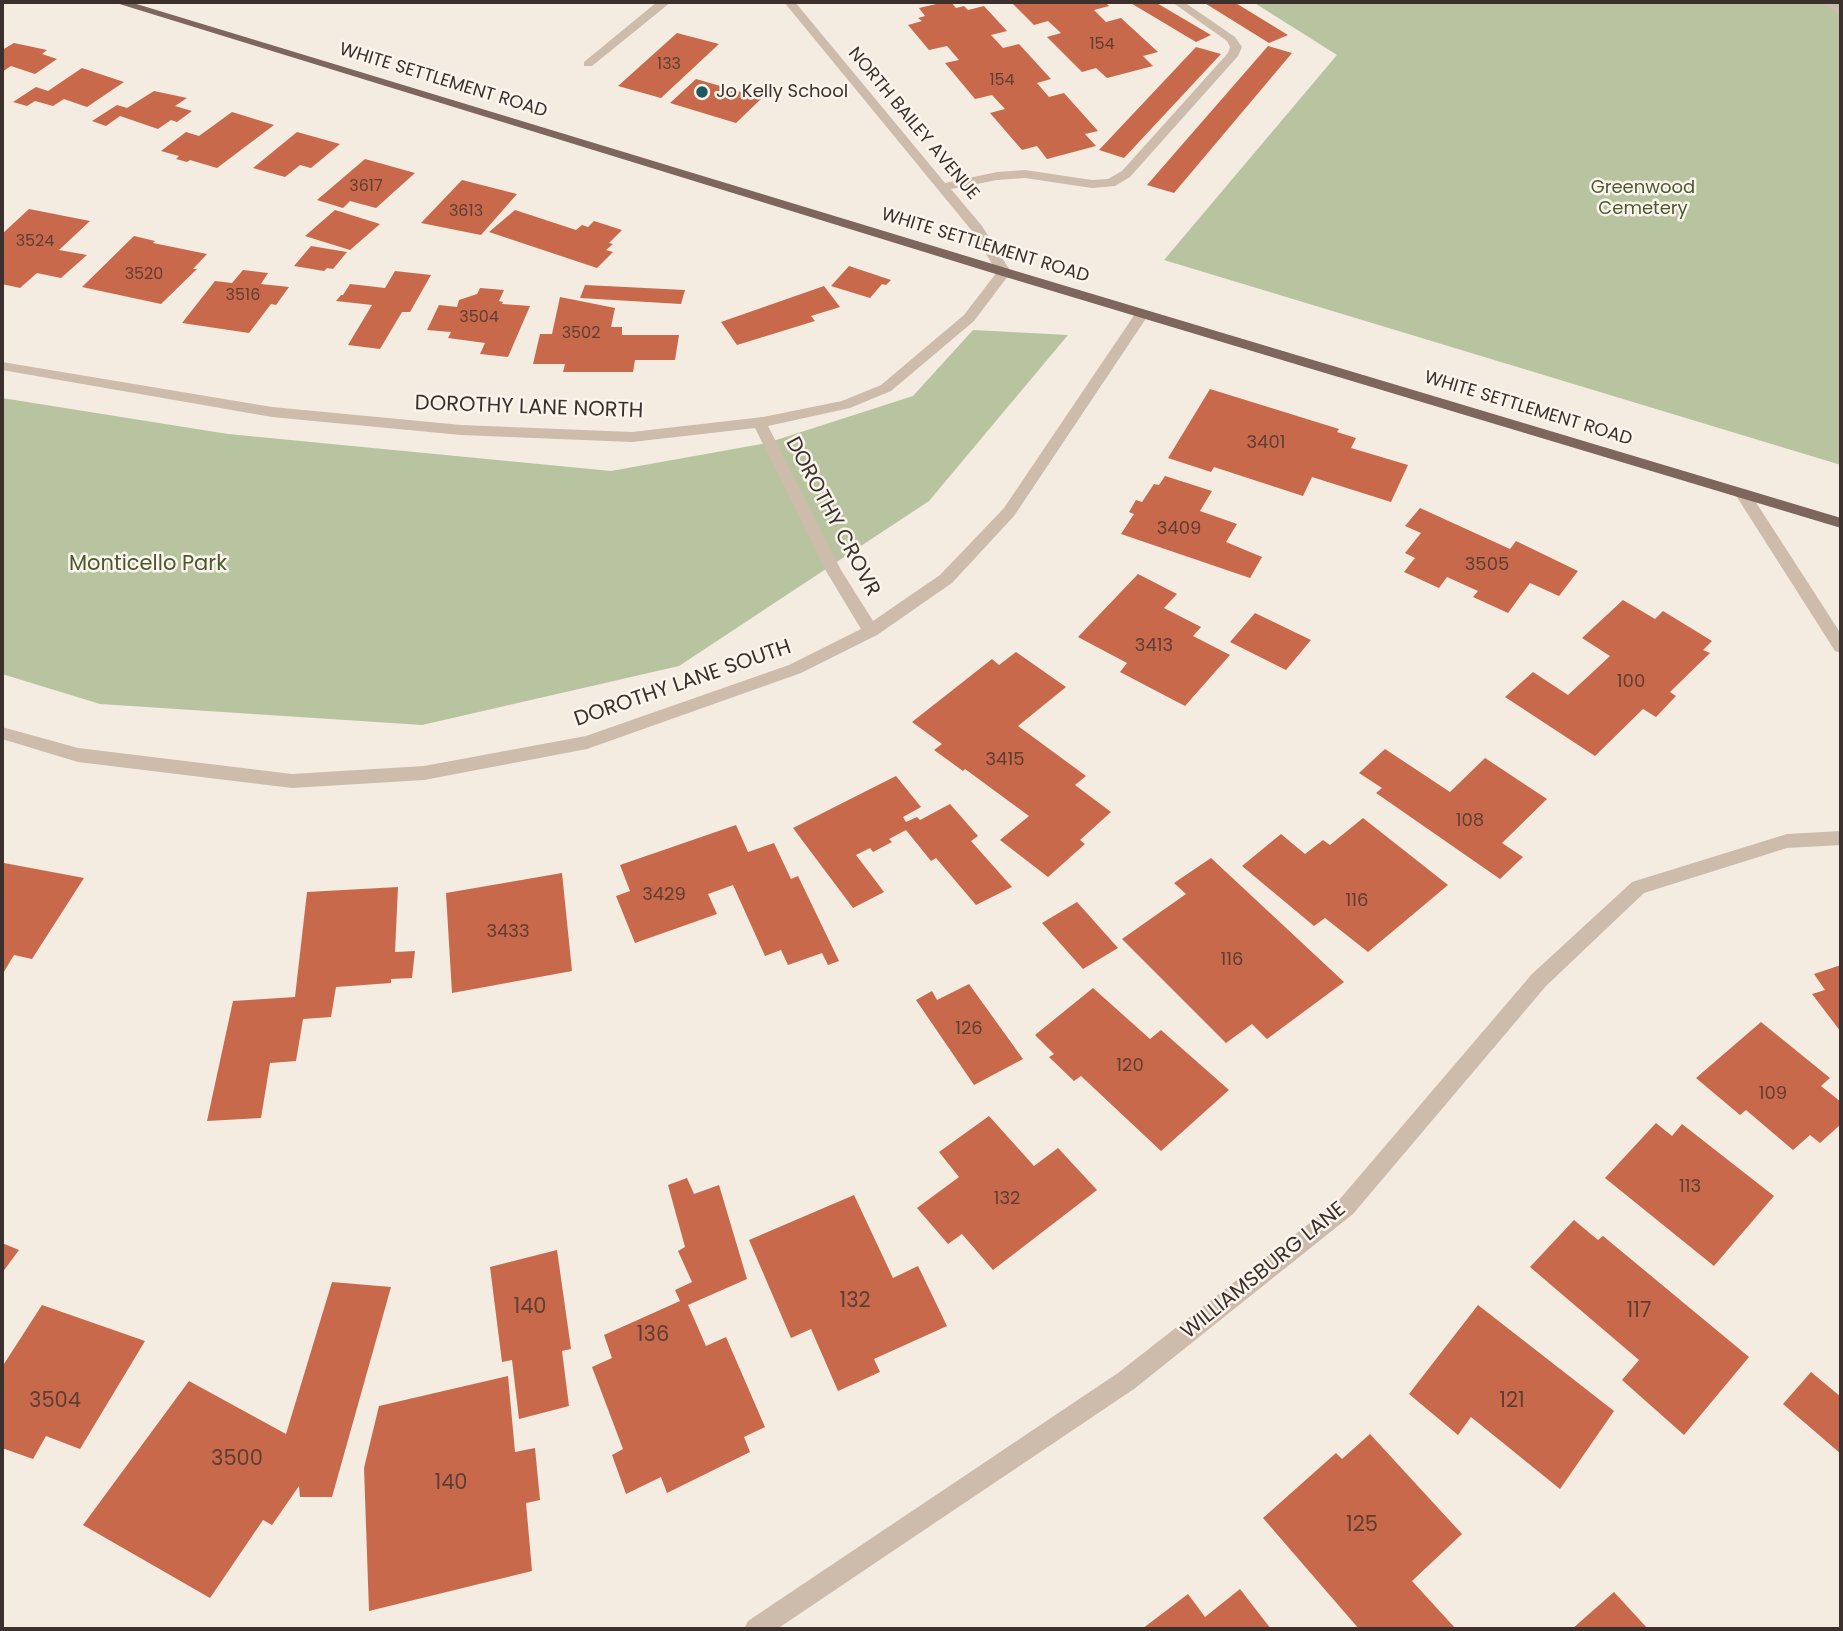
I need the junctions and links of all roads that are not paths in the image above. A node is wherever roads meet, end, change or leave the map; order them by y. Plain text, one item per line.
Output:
1 (119, 2) edge
2 (666, 2) edge
3 (789, 2) edge
4 (1177, 2) edge
5 (1825, 2) edge
6 (1841, 13) edge
7 (589, 64) dead end
8 (943, 187) junction
9 (1004, 272) junction
10 (1142, 314) junction
11 (2, 366) edge
12 (759, 422) junction
13 (1743, 494) junction
14 (1841, 523) edge
15 (871, 631) junction
16 (1841, 647) edge
17 (2, 733) edge
18 (1841, 838) edge
19 (756, 1629) edge

1 - 9 main road, WHITE SETTLEMENT ROAD
2 - 7 street
3 - 8 street, NORTH BAILEY AVENUE
4 - 8 street
5 - 6 street
8 - 9 street, NORTH BAILEY AVENUE
9 - 10 main road, WHITE SETTLEMENT ROAD
9 - 12 street, DOROTHY LANE NORTH
10 - 13 main road, WHITE SETTLEMENT ROAD
10 - 15 street, DOROTHY LANE SOUTH
11 - 12 street, DOROTHY LANE NORTH
12 - 15 street, DOROTHY CROVR
13 - 14 main road, WHITE SETTLEMENT ROAD
13 - 16 street
15 - 17 street, DOROTHY LANE SOUTH
18 - 19 street, WILLIAMSBURG LANE

